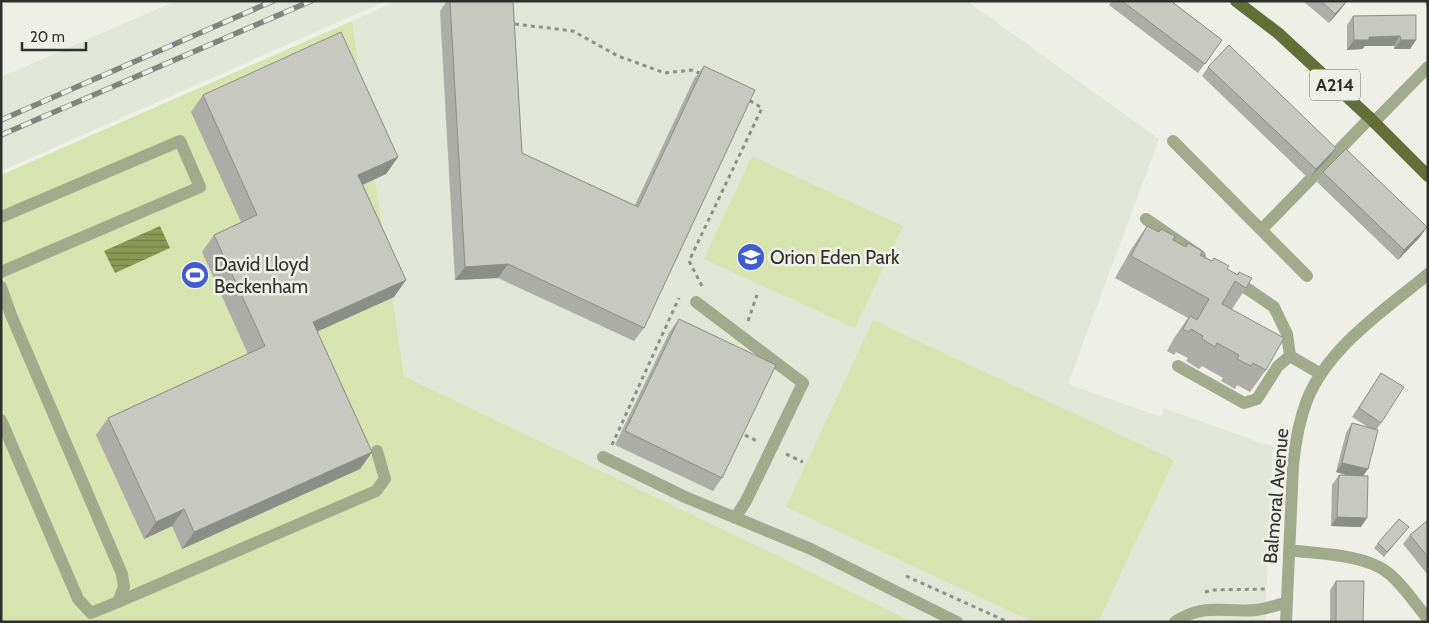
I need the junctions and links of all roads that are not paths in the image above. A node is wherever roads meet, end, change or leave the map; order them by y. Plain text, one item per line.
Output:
1 (1236, 1) edge
2 (1428, 67) edge
3 (1372, 120) junction
4 (1173, 140) dead end
5 (1428, 176) edge
6 (1, 217) edge
7 (1146, 220) dead end
8 (1262, 229) junction
9 (1210, 264) edge
10 (1, 272) edge
11 (1226, 274) edge
12 (1428, 274) edge
13 (1307, 276) dead end
14 (1, 287) edge
15 (696, 302) road end
16 (1290, 356) junction
17 (1178, 366) dead end
18 (1321, 374) junction
19 (1, 420) edge
20 (377, 451) dead end
21 (607, 452) road end
22 (735, 518) junction
23 (1289, 550) junction
24 (118, 602) junction
25 (1287, 602) junction
26 (1428, 619) edge
27 (957, 622) edge
28 (1174, 622) edge
29 (1286, 622) edge

1 - 3 main road, A214
2 - 3 street
3 - 5 main road, A214
3 - 8 street
4 - 8 street
6 - 10 street
7 - 9 street
8 - 13 street
11 - 16 street
12 - 18 street, Balmoral Avenue
14 - 24 street
15 - 22 street
16 - 17 street
16 - 18 street
18 - 23 street, Balmoral Avenue
19 - 24 street
20 - 24 street
21 - 22 street
22 - 27 street
23 - 25 street, Balmoral Avenue
23 - 26 street
25 - 28 street
25 - 29 street, Balmoral Avenue

